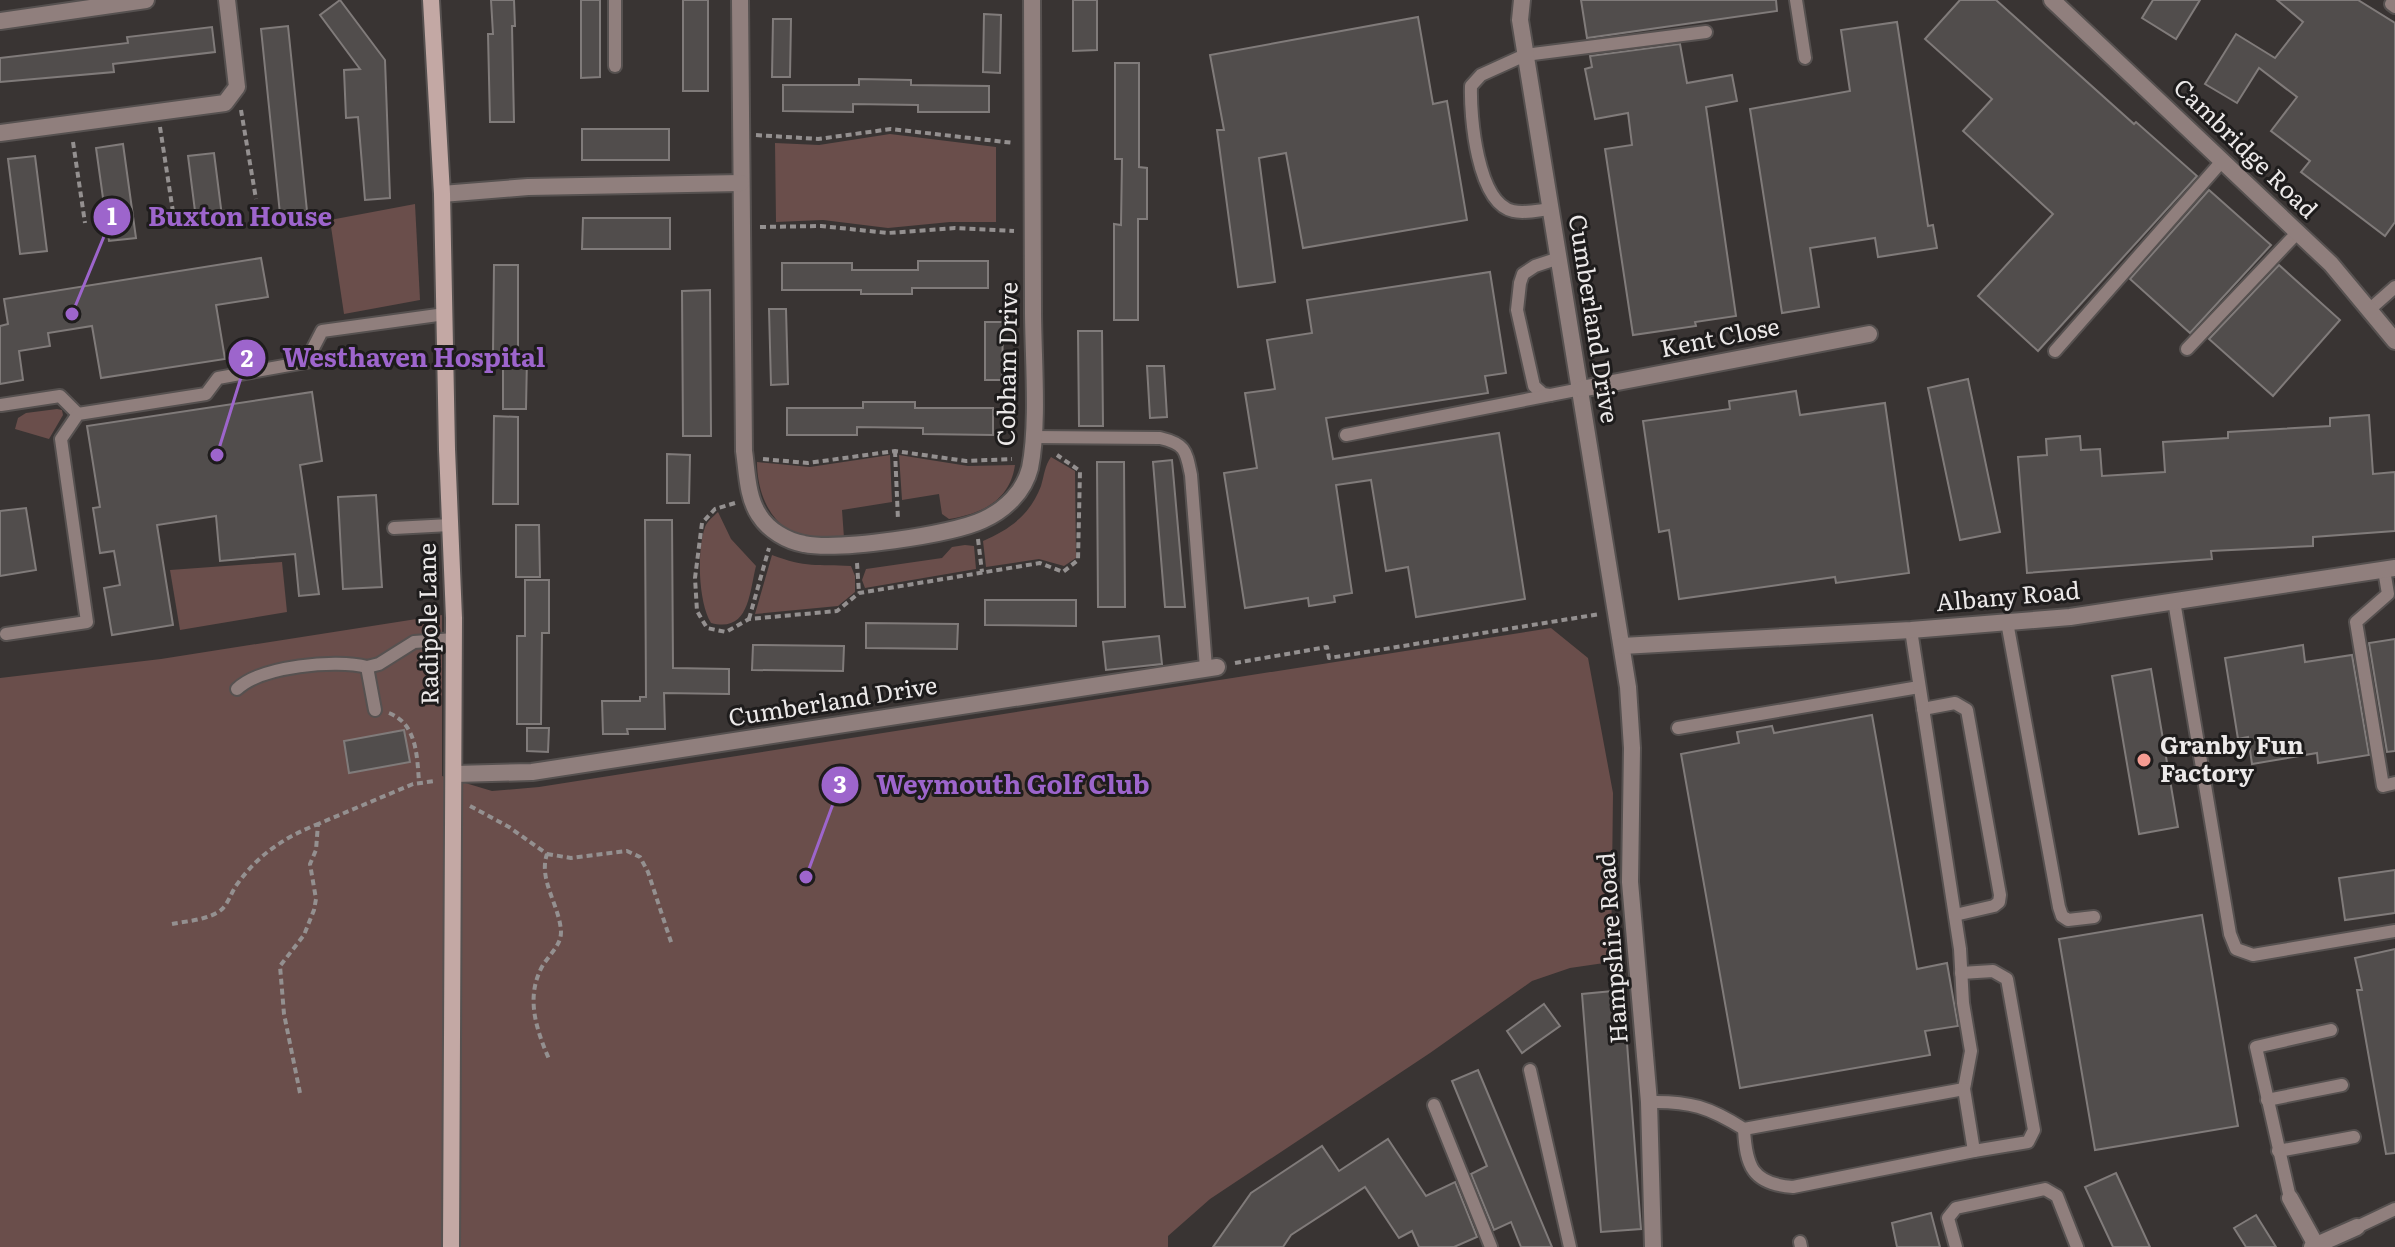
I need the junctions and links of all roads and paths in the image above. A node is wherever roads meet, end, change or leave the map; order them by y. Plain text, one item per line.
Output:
1 (146, 0) edge
2 (227, 0) edge
3 (431, 0) edge
4 (615, 0) edge
5 (740, 0) edge
6 (1032, 0) edge
7 (1522, 0) edge
8 (1796, 0) edge
9 (2052, 0) edge
10 (0, 21) edge
11 (1706, 32) dead end
12 (1525, 55) junction
13 (1805, 58) dead end
14 (615, 66) dead end
15 (237, 87) junction
16 (158, 112) junction
17 (70, 124) junction
18 (0, 133) edge
19 (741, 135) junction
20 (1032, 145) junction
21 (2223, 160) junction
22 (741, 183) junction
23 (442, 194) junction
24 (256, 199) dead end
25 (1551, 209) junction
26 (173, 212) dead end
27 (85, 223) dead end
28 (742, 228) junction
29 (1033, 231) junction
30 (2298, 232) junction
31 (1559, 258) junction
32 (2395, 287) edge
33 (2369, 310) junction
34 (445, 314) junction
35 (1869, 334) dead end
36 (2395, 341) edge
37 (2187, 349) dead end
38 (2055, 351) dead end
39 (1581, 389) junction
40 (1553, 396) junction
41 (1, 405) edge
42 (78, 414) junction
43 (1346, 435) dead end
44 (1032, 437) junction
45 (895, 451) junction
46 (745, 457) junction
47 (1030, 459) junction
48 (977, 523) junction
49 (450, 525) junction
50 (394, 528) dead end
51 (774, 530) junction
52 (899, 538) junction
53 (856, 544) junction
54 (2389, 569) edge
55 (982, 572) dead end
56 (859, 593) dead end
57 (2391, 596) edge
58 (2174, 601) junction
59 (1616, 612) junction
60 (749, 619) dead end
61 (2007, 622) junction
62 (1911, 630) junction
63 (6, 634) dead end
64 (454, 639) junction
65 (1622, 646) junction
66 (367, 667) junction
67 (1212, 667) junction
68 (1919, 687) junction
69 (237, 689) dead end
70 (1923, 709) junction
71 (375, 710) joint
72 (1678, 728) dead end
73 (455, 774) junction
74 (419, 782) junction
75 (2395, 783) edge
76 (454, 802) junction
77 (318, 824) junction
78 (547, 854) junction
79 (1955, 915) junction
80 (2094, 917) dead end
81 (172, 924) dead end
82 (2395, 931) edge
83 (672, 945) dead end
84 (1961, 973) junction
85 (2331, 1030) dead end
86 (549, 1059) dead end
87 (1530, 1070) dead end
88 (2342, 1085) dead end
89 (1964, 1089) junction
90 (300, 1093) dead end
91 (2267, 1100) junction
92 (1649, 1102) junction
93 (1434, 1105) dead end
94 (1744, 1129) junction
95 (2354, 1137) dead end
96 (1974, 1151) junction
97 (2278, 1151) junction
98 (2290, 1198) joint
99 (2395, 1209) edge
100 (2357, 1227) joint
101 (2314, 1246) edge
102 (451, 1247) edge
103 (1491, 1247) edge
104 (1570, 1247) edge
105 (1653, 1247) edge
106 (1956, 1247) edge
107 (2077, 1247) edge

1 - 10 street
2 - 15 street
3 - 23 main road, Radipole Lane
4 - 14 lane
5 - 19 street
6 - 20 street, Cobham Drive
7 - 12 street, Cumberland Drive
8 - 13 lane
9 - 21 street, Cambridge Road
11 - 12 lane
12 - 25 street, Cumberland Drive
12 - 25 lane
15 - 16 street
15 - 24 path
16 - 17 street
16 - 26 path
17 - 18 street
17 - 27 path
19 - 20 path
19 - 22 street
20 - 29 street, Cobham Drive
21 - 30 street, Cambridge Road
21 - 38 lane
22 - 23 street
22 - 28 street
23 - 34 main road, Radipole Lane
25 - 31 street, Cumberland Drive
28 - 29 path
28 - 46 street
29 - 44 street, Cobham Drive
30 - 33 street, Cambridge Road
30 - 37 lane
31 - 39 street, Cumberland Drive
31 - 40 lane
32 - 33 lane
33 - 36 street, Cambridge Road
34 - 42 lane
34 - 49 main road, Radipole Lane
35 - 39 street, Kent Close
39 - 40 lane
39 - 59 street, Cumberland Drive
40 - 43 lane
41 - 42 lane
42 - 63 lane
44 - 47 street, Cobham Drive
44 - 67 lane
45 - 46 path
45 - 47 path
45 - 52 path
46 - 51 street
47 - 48 street, Cobham Drive
48 - 52 street, Cobham Drive
48 - 55 path
49 - 50 lane
49 - 64 main road, Radipole Lane
51 - 53 street, Cobham Drive
51 - 60 path
52 - 53 street, Cobham Drive
53 - 56 path
54 - 57 lane
54 - 58 street, Albany Road
57 - 75 lane
58 - 61 street, Albany Road
58 - 82 lane
59 - 65 street, Cumberland Drive
59 - 67 path
61 - 62 street, Albany Road
61 - 80 lane
62 - 65 street, Albany Road
62 - 68 lane
64 - 66 lane
64 - 73 main road, Radipole Lane
65 - 92 street, Hampshire Road
66 - 69 lane
66 - 71 lane
67 - 73 street, Cumberland Drive
68 - 70 lane
68 - 72 lane
70 - 79 lane
70 - 79 lane
71 - 74 path
73 - 76 main road, Radipole Lane
74 - 76 path
74 - 77 path
76 - 78 path
76 - 102 main road, Radipole Lane
77 - 81 path
77 - 90 path
78 - 83 path
78 - 86 path
79 - 84 lane
84 - 89 lane
84 - 96 lane
85 - 91 lane
87 - 104 lane
88 - 91 lane
89 - 94 lane
89 - 96 lane
91 - 97 lane
92 - 94 lane
92 - 105 street, Hampshire Road
93 - 103 lane
94 - 96 lane
95 - 97 lane
97 - 98 lane
98 - 101 street
99 - 100 lane
100 - 101 street
106 - 107 lane

